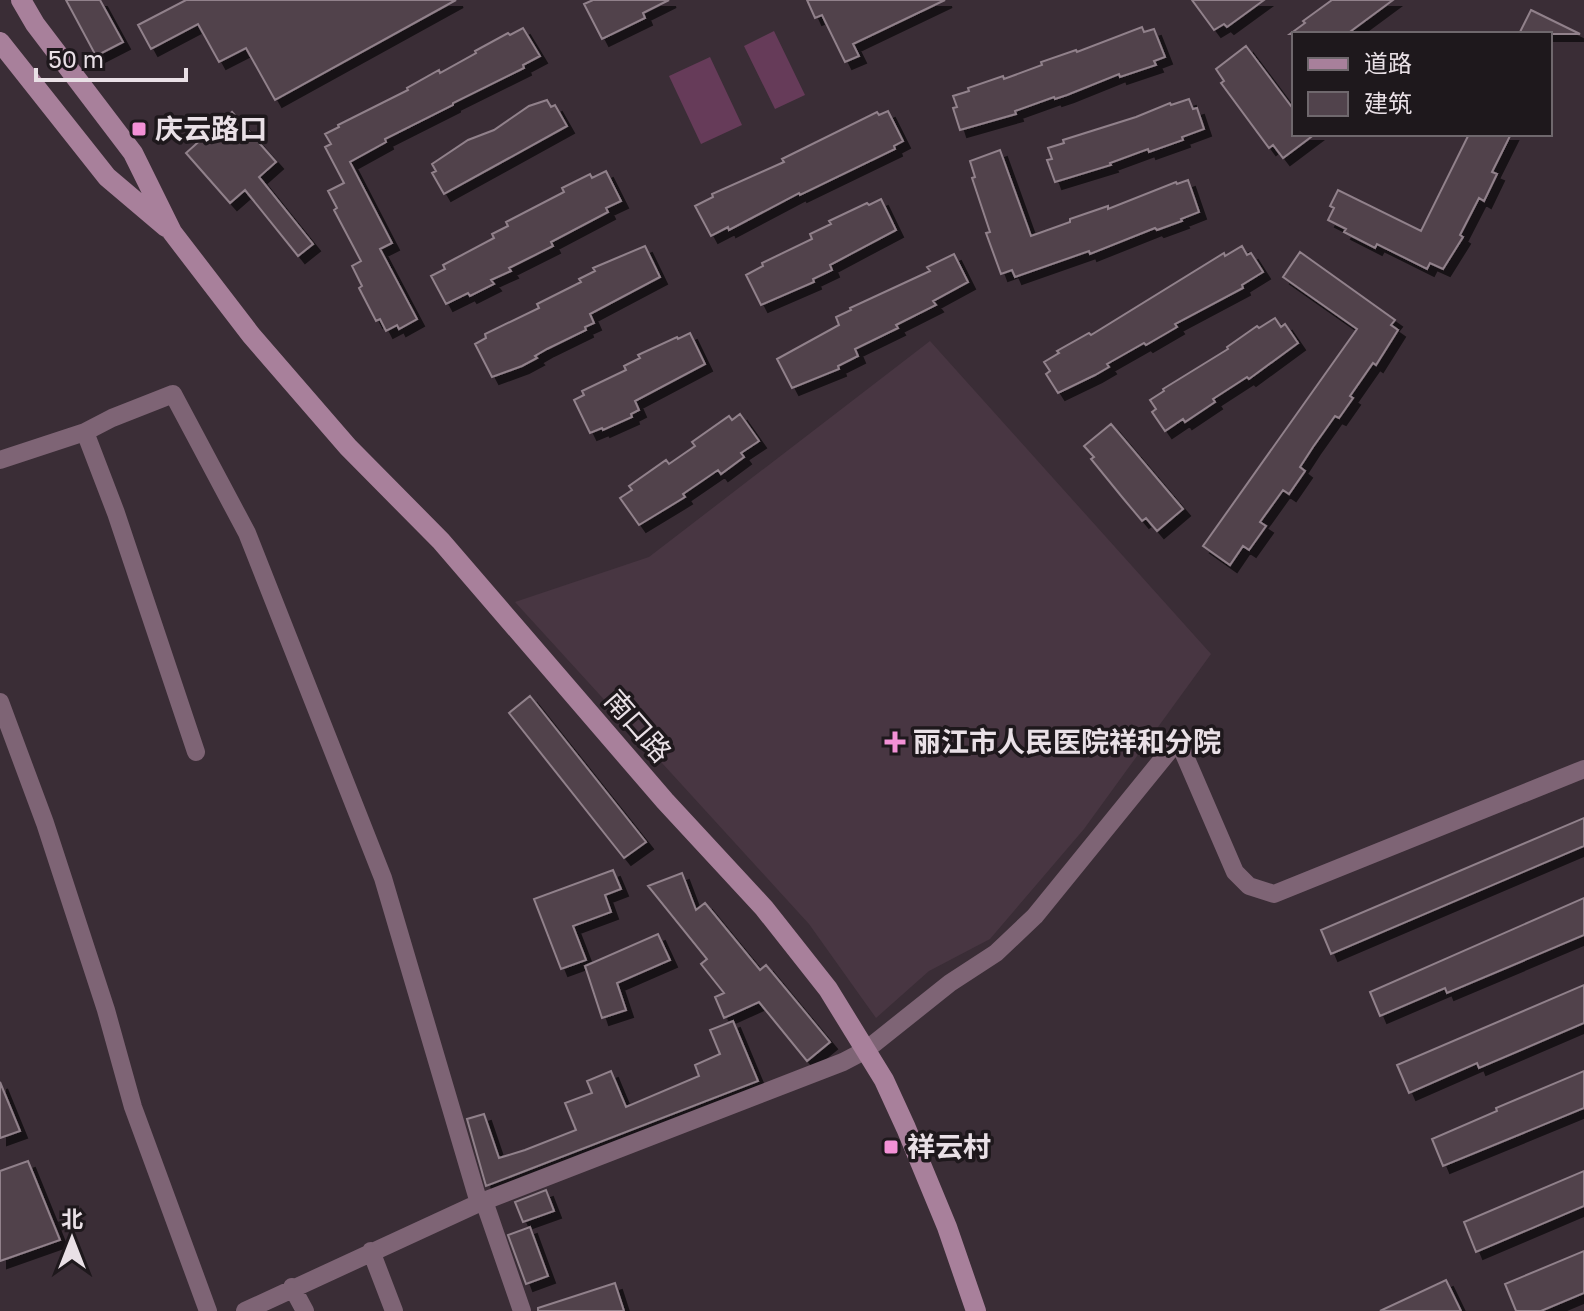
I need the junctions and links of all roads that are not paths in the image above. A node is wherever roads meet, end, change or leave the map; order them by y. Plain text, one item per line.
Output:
1 (21, 0) edge
2 (0, 42) edge
3 (172, 232) junction
4 (85, 432) junction
5 (0, 460) edge
6 (0, 702) edge
7 (196, 752) dead end
8 (1584, 769) edge
9 (866, 1050) junction
10 (482, 1202) junction
11 (371, 1251) junction
12 (292, 1287) junction
13 (208, 1311) edge
14 (245, 1311) edge
15 (305, 1311) edge
16 (394, 1311) edge
17 (522, 1311) edge
18 (976, 1311) edge

1 - 3 main road, 南口路
2 - 3 main road, 南口路
3 - 9 main road, 南口路
4 - 5 street
4 - 7 street
4 - 10 street
6 - 13 street
8 - 9 street
9 - 10 street
9 - 18 main road, 南口路
10 - 11 street
10 - 17 street
11 - 12 street
11 - 16 street
12 - 14 street
12 - 15 street

